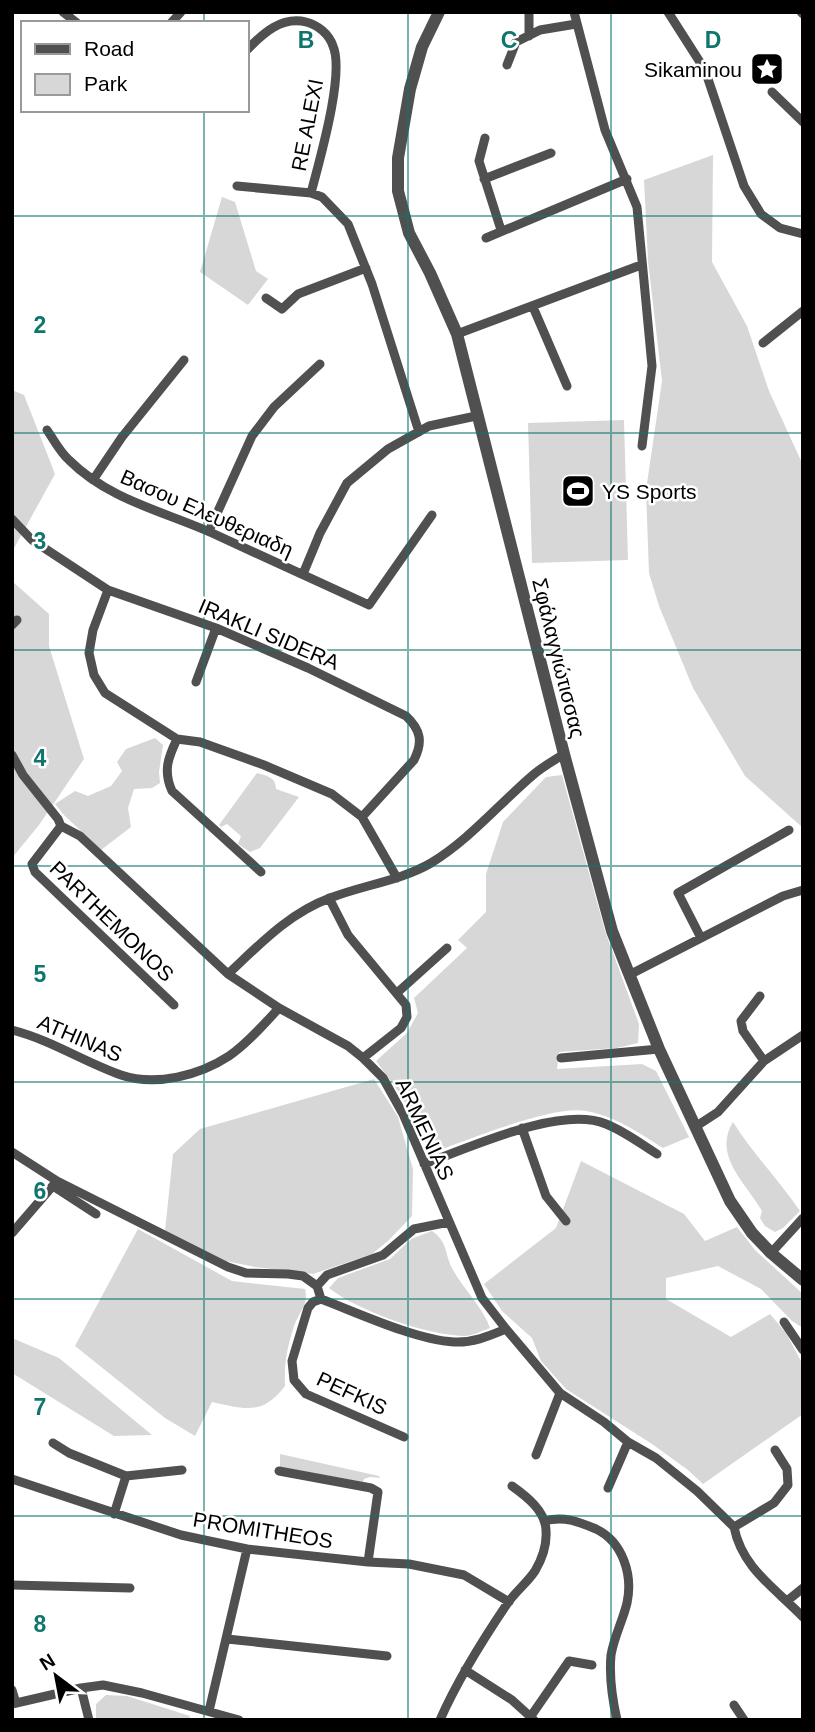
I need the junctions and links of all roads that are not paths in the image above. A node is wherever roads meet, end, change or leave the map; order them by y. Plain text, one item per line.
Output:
1 (439, 12) edge
2 (528, 12) edge
3 (574, 12) edge
4 (668, 12) edge
5 (576, 24) junction
6 (529, 36) junction
7 (248, 49) edge
8 (507, 65) dead end
9 (772, 92) dead end
10 (803, 122) edge
11 (485, 138) dead end
12 (551, 153) dead end
13 (484, 178) junction
14 (627, 179) junction
15 (237, 186) dead end
16 (311, 193) junction
17 (501, 230) junction
18 (803, 234) edge
19 (486, 238) dead end
20 (641, 265) junction
21 (366, 268) junction
22 (265, 298) dead end
23 (533, 307) junction
24 (803, 311) edge
25 (457, 334) junction
26 (763, 343) dead end
27 (184, 360) dead end
28 (320, 364) dead end
29 (568, 386) dead end
30 (476, 416) junction
31 (47, 430) dead end
32 (419, 432) junction
33 (642, 446) dead end
34 (93, 480) junction
35 (432, 515) dead end
36 (12, 519) edge
37 (209, 531) junction
38 (303, 574) junction
39 (108, 590) junction
40 (216, 628) junction
41 (197, 682) dead end
42 (177, 740) junction
43 (564, 754) junction
44 (12, 755) edge
45 (362, 817) junction
46 (61, 826) junction
47 (789, 830) dead end
48 (261, 872) dead end
49 (397, 878) junction
50 (803, 890) edge
51 (329, 898) junction
52 (701, 938) junction
53 (447, 948) dead end
54 (228, 974) junction
55 (629, 975) junction
56 (398, 992) junction
57 (760, 996) dead end
58 (174, 1005) dead end
59 (279, 1008) junction
60 (12, 1030) edge
61 (803, 1035) edge
62 (659, 1049) junction
63 (363, 1058) junction
64 (561, 1058) dead end
65 (764, 1061) junction
66 (695, 1127) junction
67 (522, 1128) junction
68 (12, 1152) edge
69 (657, 1154) dead end
70 (424, 1164) junction
71 (55, 1184) junction
72 (96, 1214) dead end
73 (803, 1218) edge
74 (566, 1221) dead end
75 (449, 1222) junction
76 (12, 1233) edge
77 (771, 1253) junction
78 (803, 1280) edge
79 (317, 1286) junction
80 (321, 1299) junction
81 (784, 1322) dead end
82 (506, 1329) junction
83 (803, 1350) edge
84 (560, 1393) junction
85 (404, 1437) dead end
86 (628, 1442) junction
87 (53, 1443) dead end
88 (775, 1450) dead end
89 (536, 1455) dead end
90 (182, 1470) dead end
91 (279, 1471) dead end
92 (126, 1476) junction
93 (12, 1479) edge
94 (512, 1486) dead end
95 (608, 1488) dead end
96 (114, 1514) junction
97 (544, 1521) junction
98 (734, 1527) junction
99 (247, 1549) junction
100 (368, 1562) junction
101 (12, 1584) edge
102 (130, 1588) dead end
103 (803, 1588) edge
104 (787, 1601) junction
105 (509, 1602) junction
106 (803, 1617) edge
107 (227, 1639) junction
108 (387, 1656) dead end
109 (592, 1665) dead end
110 (465, 1670) junction
111 (81, 1688) junction
112 (12, 1690) edge
113 (14, 1704) edge
114 (734, 1705) dead end
115 (209, 1711) junction
116 (533, 1718) edge
117 (89, 1720) edge
118 (239, 1720) edge
119 (440, 1720) edge
120 (617, 1720) edge
121 (744, 1720) edge

1 - 25 street, Σφάλαγγιώτισσας
2 - 6 street
3 - 5 street
4 - 18 street
5 - 6 street
5 - 14 street
6 - 8 street
7 - 16 street, RE ALEXI
9 - 10 street
11 - 13 street
12 - 13 street
13 - 17 street
14 - 17 street
14 - 20 street
15 - 16 street
16 - 21 street
17 - 19 street
20 - 23 street
20 - 33 street
21 - 22 street
21 - 32 street
23 - 25 street
23 - 29 street
24 - 26 street
25 - 30 street, Σφάλαγγιώτισσας
27 - 34 street
28 - 37 street
30 - 32 street
30 - 43 street, Σφάλαγγιώτισσας
31 - 34 street, Βασου Ελευθεριαδη
32 - 38 street
34 - 37 street, Βασου Ελευθεριαδη
35 - 38 street, Βασου Ελευθεριαδη
36 - 39 street, IRAKLI SIDERA
37 - 38 street, Βασου Ελευθεριαδη
39 - 40 street, IRAKLI SIDERA
39 - 42 street
40 - 41 street
40 - 45 street, IRAKLI SIDERA
42 - 45 street
42 - 48 street
43 - 49 street
43 - 55 street, Σφάλαγγιώτισσας
44 - 46 street, ARMENIAS
45 - 49 street
46 - 54 street, ARMENIAS
46 - 58 street, PARTHEMONOS
47 - 52 street
49 - 51 street
50 - 52 street
51 - 54 street
51 - 56 street
52 - 55 street
53 - 56 street
54 - 59 street, ARMENIAS
55 - 62 street, Σφάλαγγιώτισσας
56 - 63 street
57 - 65 street
59 - 60 street, ATHINAS
59 - 63 street, ARMENIAS
61 - 65 street
62 - 64 street
62 - 66 street, Σφάλαγγιώτισσας
63 - 70 street, ARMENIAS
65 - 66 street
66 - 77 street, Σφάλαγγιώτισσας
67 - 69 street
67 - 70 street
67 - 74 street
68 - 71 street
70 - 75 street, ARMENIAS
71 - 72 street
71 - 76 street
71 - 79 street
73 - 77 street
75 - 79 street
75 - 82 street, ARMENIAS
77 - 78 street, Σφάλαγγιώτισσας
79 - 80 street
80 - 82 street
80 - 85 street, PEFKIS
81 - 83 street
82 - 84 street, ARMENIAS
84 - 86 street, ARMENIAS
84 - 89 street
86 - 95 street
86 - 98 street, ARMENIAS
87 - 92 street
88 - 98 street
90 - 92 street
91 - 100 street
92 - 96 street
93 - 96 street, PROMITHEOS
94 - 97 street
96 - 99 street, PROMITHEOS
97 - 105 street
97 - 120 street
98 - 104 street
99 - 100 street, PROMITHEOS
99 - 107 street
100 - 105 street, PROMITHEOS
101 - 102 street
103 - 104 street
104 - 106 street
105 - 110 street
107 - 108 street
107 - 115 street
109 - 116 street
110 - 116 street
110 - 119 street
111 - 113 street
111 - 115 street
111 - 117 street
112 - 113 street
114 - 121 street
115 - 118 street

